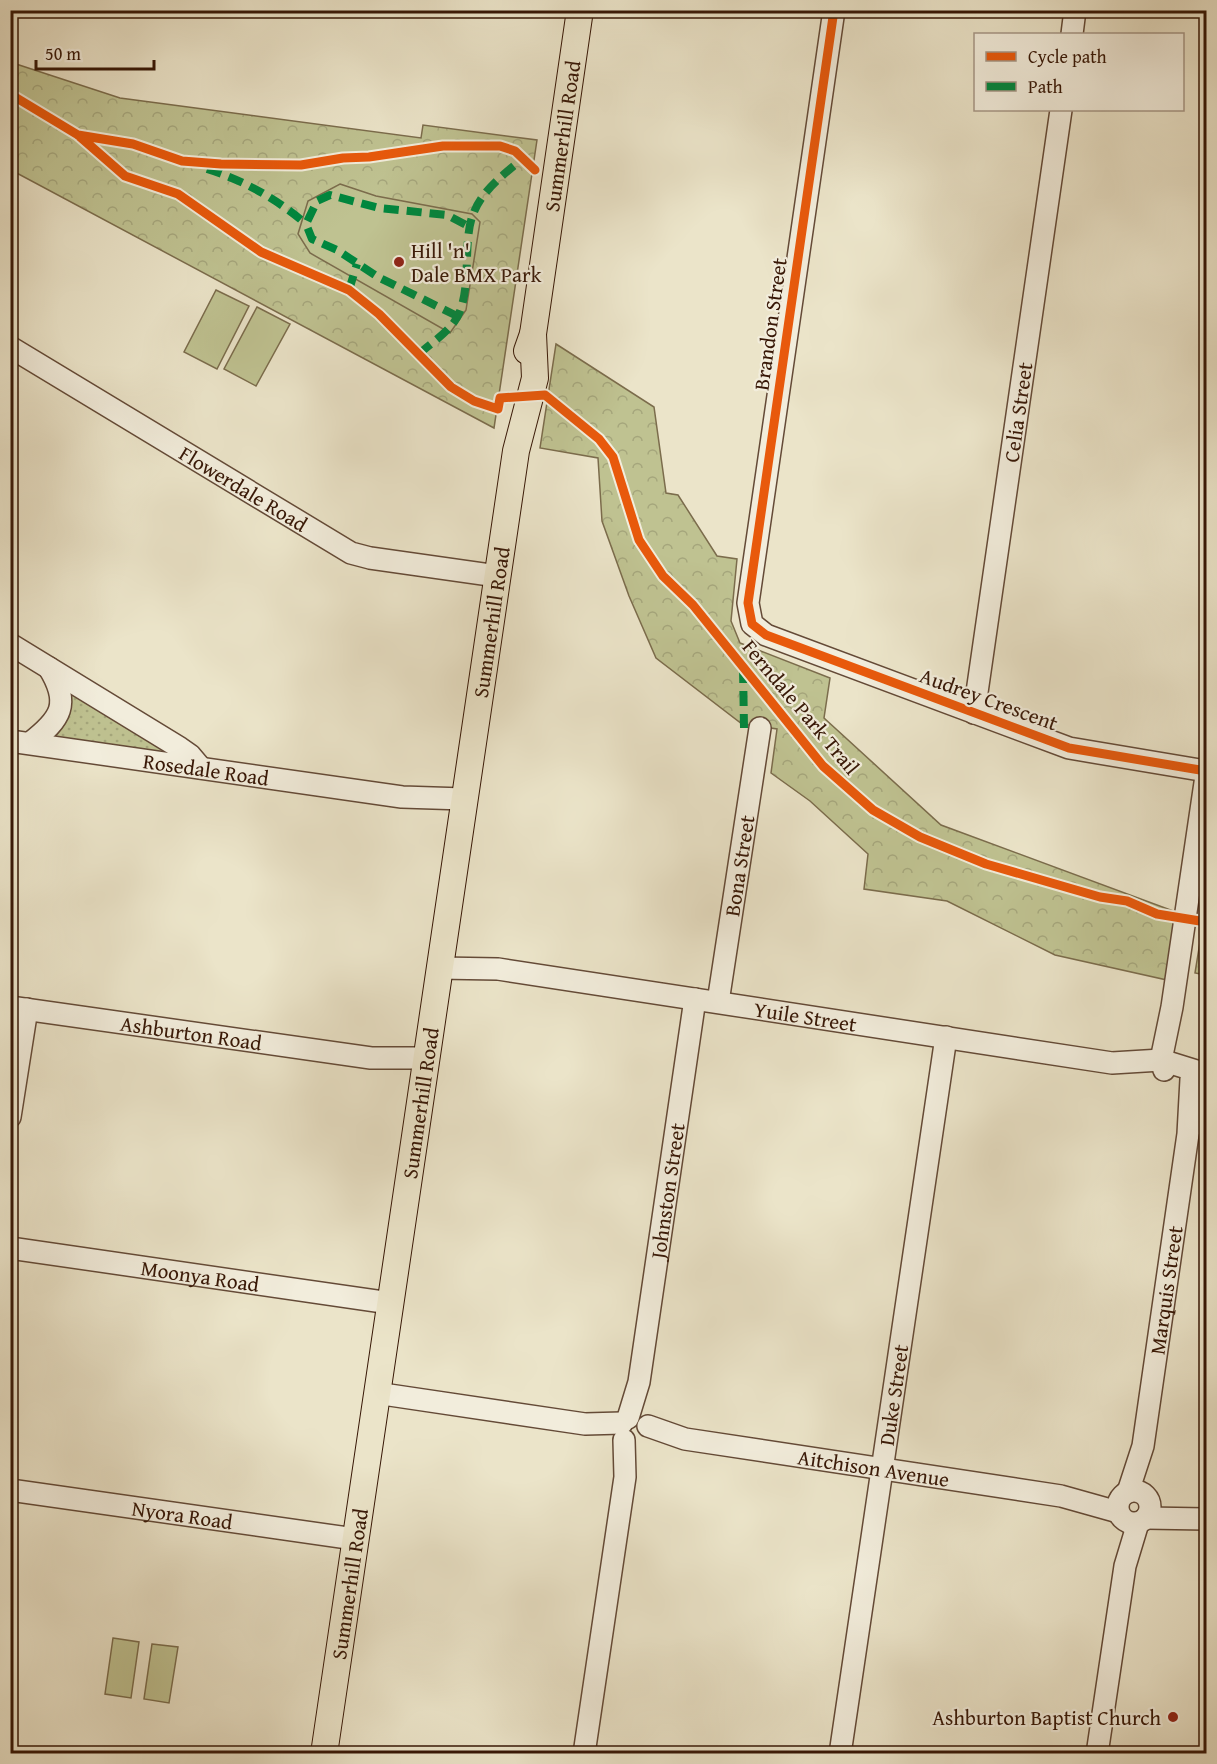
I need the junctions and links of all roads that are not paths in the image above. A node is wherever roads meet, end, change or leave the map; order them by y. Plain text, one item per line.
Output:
1 (580, 10) edge
2 (834, 10) edge
3 (1075, 10) edge
4 (1072, 33) edge
5 (1061, 111) edge
6 (10, 348) edge
7 (497, 576) junction
8 (766, 635) joint
9 (10, 644) edge
10 (49, 668) junction
11 (974, 713) junction
12 (759, 728) dead end
13 (20, 742) edge
14 (201, 768) junction
15 (1206, 771) edge
16 (1206, 776) edge
17 (463, 806) junction
18 (440, 959) junction
19 (695, 999) junction
20 (718, 1002) junction
21 (19, 1008) edge
22 (946, 1037) junction
23 (1165, 1064) junction
24 (424, 1067) junction
25 (1201, 1078) edge
26 (10, 1117) edge
27 (10, 1248) edge
28 (390, 1303) junction
29 (376, 1393) junction
30 (633, 1431) junction
31 (883, 1469) junction
32 (10, 1490) edge
33 (1134, 1507) junction
34 (1206, 1518) edge
35 (355, 1539) junction
36 (324, 1754) edge
37 (584, 1754) edge
38 (840, 1754) edge
39 (1097, 1754) edge

1 - 7 main road, Summerhill Road
2 - 8 street, Brandon Street
3 - 4 street
5 - 11 street, Celia Street
6 - 7 street, Flowerdale Road
7 - 17 main road, Summerhill Road
8 - 11 street, Audrey Crescent
9 - 10 street
10 - 13 street
10 - 14 street
11 - 15 street, Audrey Crescent
12 - 20 street, Bona Street
13 - 14 street, Rosedale Road
14 - 17 street, Rosedale Road
16 - 23 street
17 - 18 main road, Summerhill Road
18 - 19 street, Yuile Street
18 - 24 main road, Summerhill Road
19 - 20 street, Yuile Street
19 - 30 street, Johnston Street
20 - 22 street, Yuile Street
21 - 24 street, Ashburton Road
21 - 26 street
22 - 23 street, Yuile Street
22 - 31 street, Duke Street
23 - 25 street, Yuile Street
24 - 28 main road, Summerhill Road
25 - 33 street, Marquis Street
27 - 28 street, Moonya Road
28 - 29 main road, Summerhill Road
29 - 30 street, Aitchison Avenue
29 - 35 main road, Summerhill Road
30 - 31 street, Aitchison Avenue
30 - 37 street, Johnston Street
31 - 33 street, Aitchison Avenue
31 - 38 street, Duke Street
32 - 35 street, Nyora Road
33 - 34 street, Aitchison Avenue
33 - 39 street, Marquis Street
35 - 36 main road, Summerhill Road

